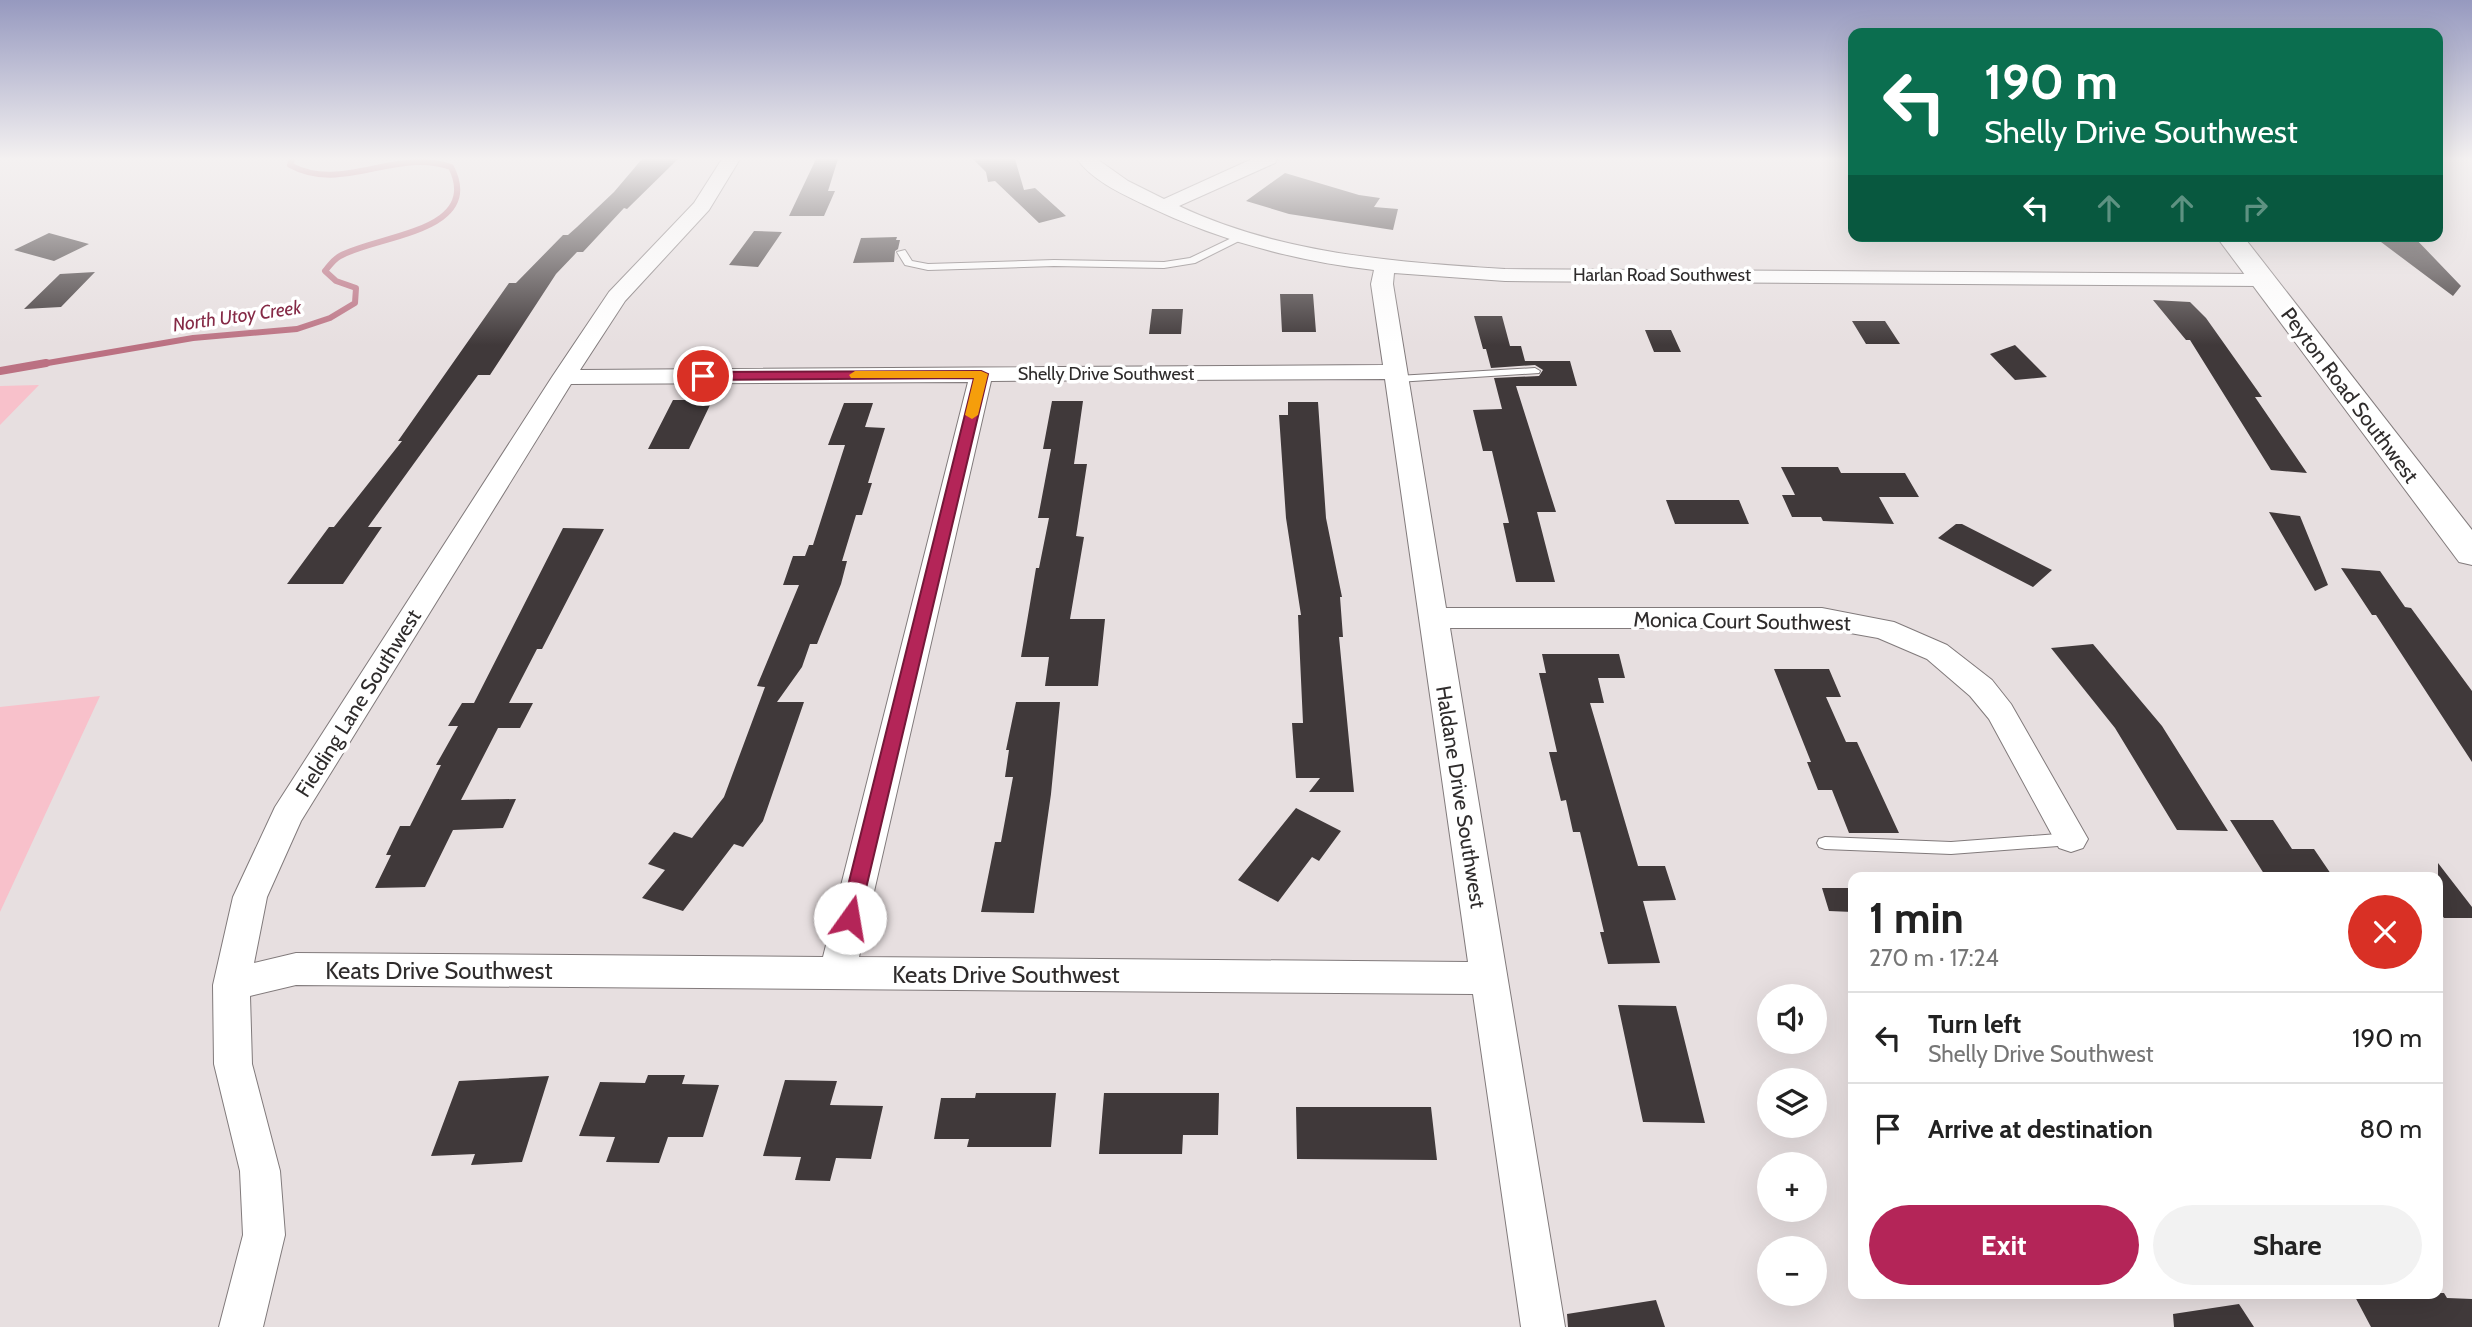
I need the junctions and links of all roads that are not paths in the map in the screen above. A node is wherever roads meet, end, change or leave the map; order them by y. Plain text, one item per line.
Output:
1 (688, 221) edge
2 (1200, 221) edge
3 (1242, 236) junction
4 (2233, 242) edge
5 (902, 252) dead end
6 (1385, 266) junction
7 (2261, 279) junction
8 (1535, 371) dead end
9 (981, 374) junction
10 (1396, 376) junction
11 (564, 377) junction
12 (2472, 554) edge
13 (1433, 618) junction
14 (2071, 839) joint
15 (1825, 843) dead end
16 (836, 973) junction
17 (1489, 978) junction
18 (231, 985) junction
19 (241, 1327) edge
20 (1543, 1327) edge

1 - 11 street, Fielding Lane Southwest
2 - 3 street, Harlan Road Southwest
3 - 5 lane
3 - 6 street, Harlan Road Southwest
4 - 7 street, Peyton Road Southwest
6 - 7 street, Harlan Road Southwest
6 - 10 street, Haldane Drive Southwest
7 - 12 street, Peyton Road Southwest
8 - 10 lane
9 - 10 street, Shelly Drive Southwest
9 - 11 street, Shelly Drive Southwest
9 - 16 street
10 - 13 street, Haldane Drive Southwest
11 - 18 street, Fielding Lane Southwest
13 - 14 street, Monica Court Southwest
13 - 17 street, Haldane Drive Southwest
14 - 15 lane
16 - 17 street, Keats Drive Southwest
16 - 18 street, Keats Drive Southwest
17 - 20 street, Haldane Drive Southwest
18 - 19 street, Fielding Lane Southwest

